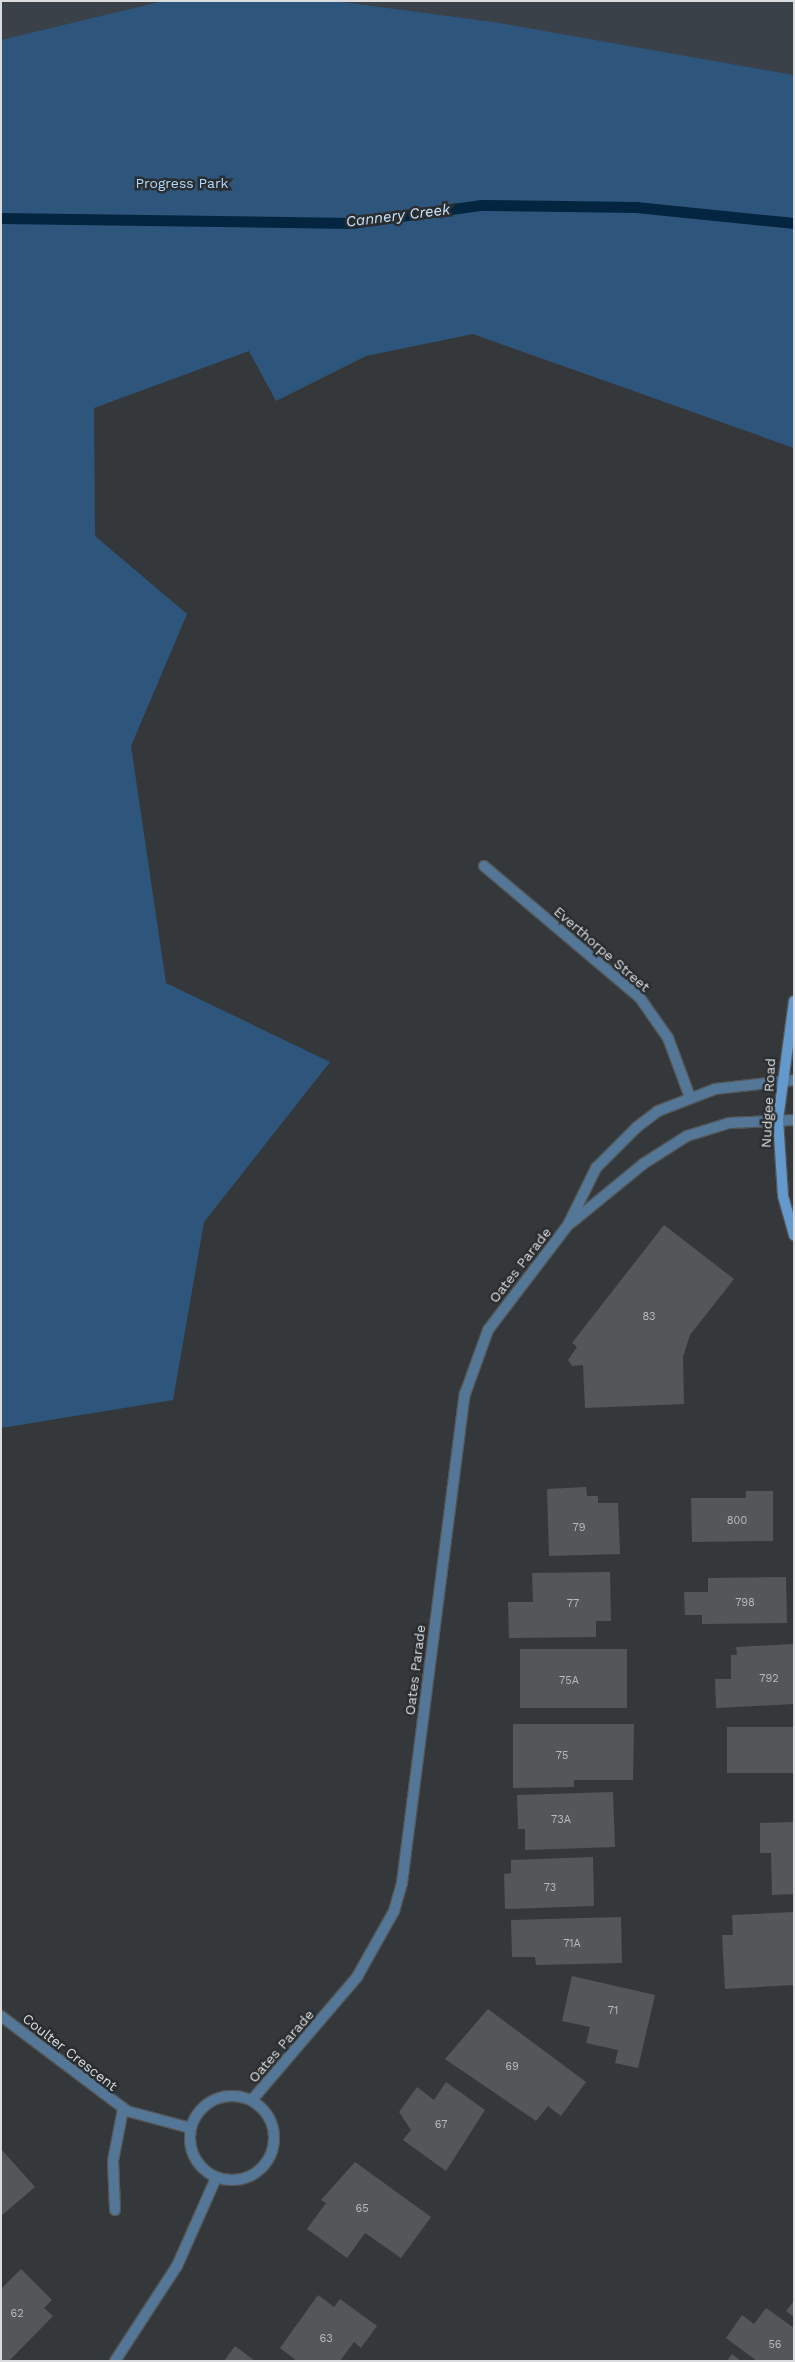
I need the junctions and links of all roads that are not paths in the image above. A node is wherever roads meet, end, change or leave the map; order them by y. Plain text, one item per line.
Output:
1 (484, 866) dead end
2 (794, 1001) edge
3 (794, 1080) edge
4 (781, 1081) junction
5 (690, 1097) junction
6 (778, 1120) junction
7 (794, 1120) edge
8 (568, 1225) junction
9 (794, 1235) edge
10 (1, 2016) edge
11 (252, 2100) junction
12 (123, 2109) junction
13 (190, 2128) junction
14 (216, 2178) junction
15 (115, 2210) dead end
16 (115, 2361) edge

1 - 5 street, Everthorpe Street
2 - 4 main road, Nudgee Road
3 - 4 street, Oates Parade
4 - 5 street, Oates Parade
4 - 6 main road, Nudgee Road
5 - 8 street, Oates Parade
6 - 7 street, Oates Parade
6 - 8 street, Oates Parade
6 - 9 main road, Nudgee Road
8 - 11 street, Oates Parade
10 - 12 street, Coulter Crescent
11 - 13 street
11 - 14 street
12 - 13 street, Coulter Crescent
12 - 15 street, Coulter Crescent
13 - 14 street
14 - 16 street

